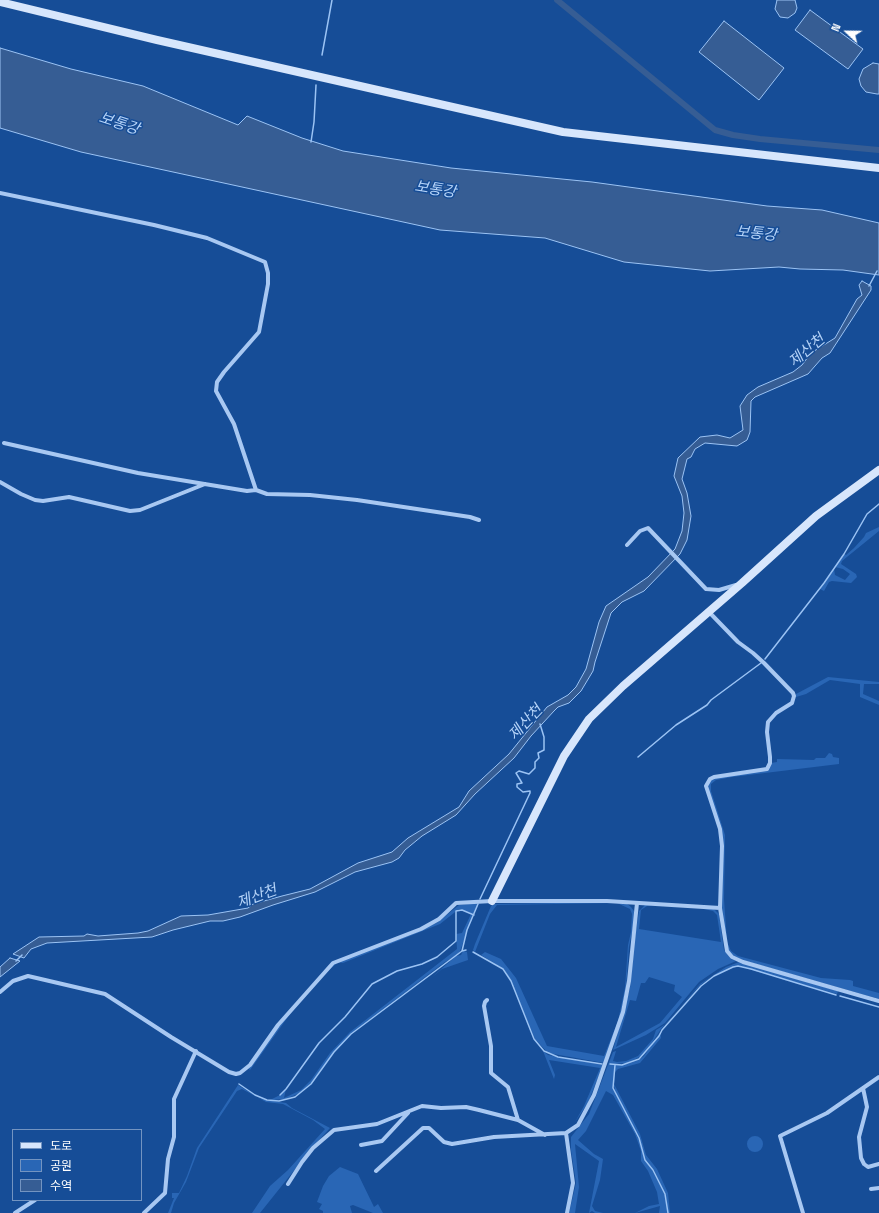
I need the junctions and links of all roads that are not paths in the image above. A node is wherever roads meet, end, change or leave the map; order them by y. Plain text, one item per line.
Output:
1 (0, 2) edge
2 (879, 168) edge
3 (0, 193) edge
4 (4, 443) dead end
5 (879, 470) edge
6 (0, 482) edge
7 (205, 484) junction
8 (256, 490) junction
9 (479, 520) dead end
10 (627, 545) dead end
11 (742, 583) junction
12 (709, 612) junction
13 (492, 901) junction
14 (636, 903) junction
15 (720, 908) junction
16 (0, 992) edge
17 (487, 1000) dead end
18 (879, 1002) edge
19 (196, 1051) junction
20 (879, 1077) edge
21 (863, 1088) junction
22 (408, 1112) junction
23 (518, 1120) junction
24 (566, 1133) junction
25 (545, 1135) junction
26 (361, 1145) dead end
27 (879, 1164) edge
28 (376, 1171) dead end
29 (288, 1184) dead end
30 (879, 1188) edge
31 (871, 1189) dead end
32 (33, 1201) edge
33 (15, 1213) edge
34 (144, 1213) edge
35 (567, 1213) edge
36 (803, 1213) edge

1 - 2 main road
3 - 8 street
4 - 7 street
5 - 11 main road
6 - 7 street
7 - 8 street
8 - 9 street
10 - 11 street
11 - 12 main road
12 - 13 main road
12 - 15 street
13 - 14 street
13 - 19 street
14 - 15 street
14 - 24 street
15 - 18 street
16 - 19 street
17 - 23 street
19 - 34 street
20 - 21 street
21 - 27 street
21 - 36 street
22 - 23 street
22 - 26 street
22 - 29 street
23 - 25 street
24 - 25 street
24 - 35 street
25 - 28 street
30 - 31 street
32 - 33 street

